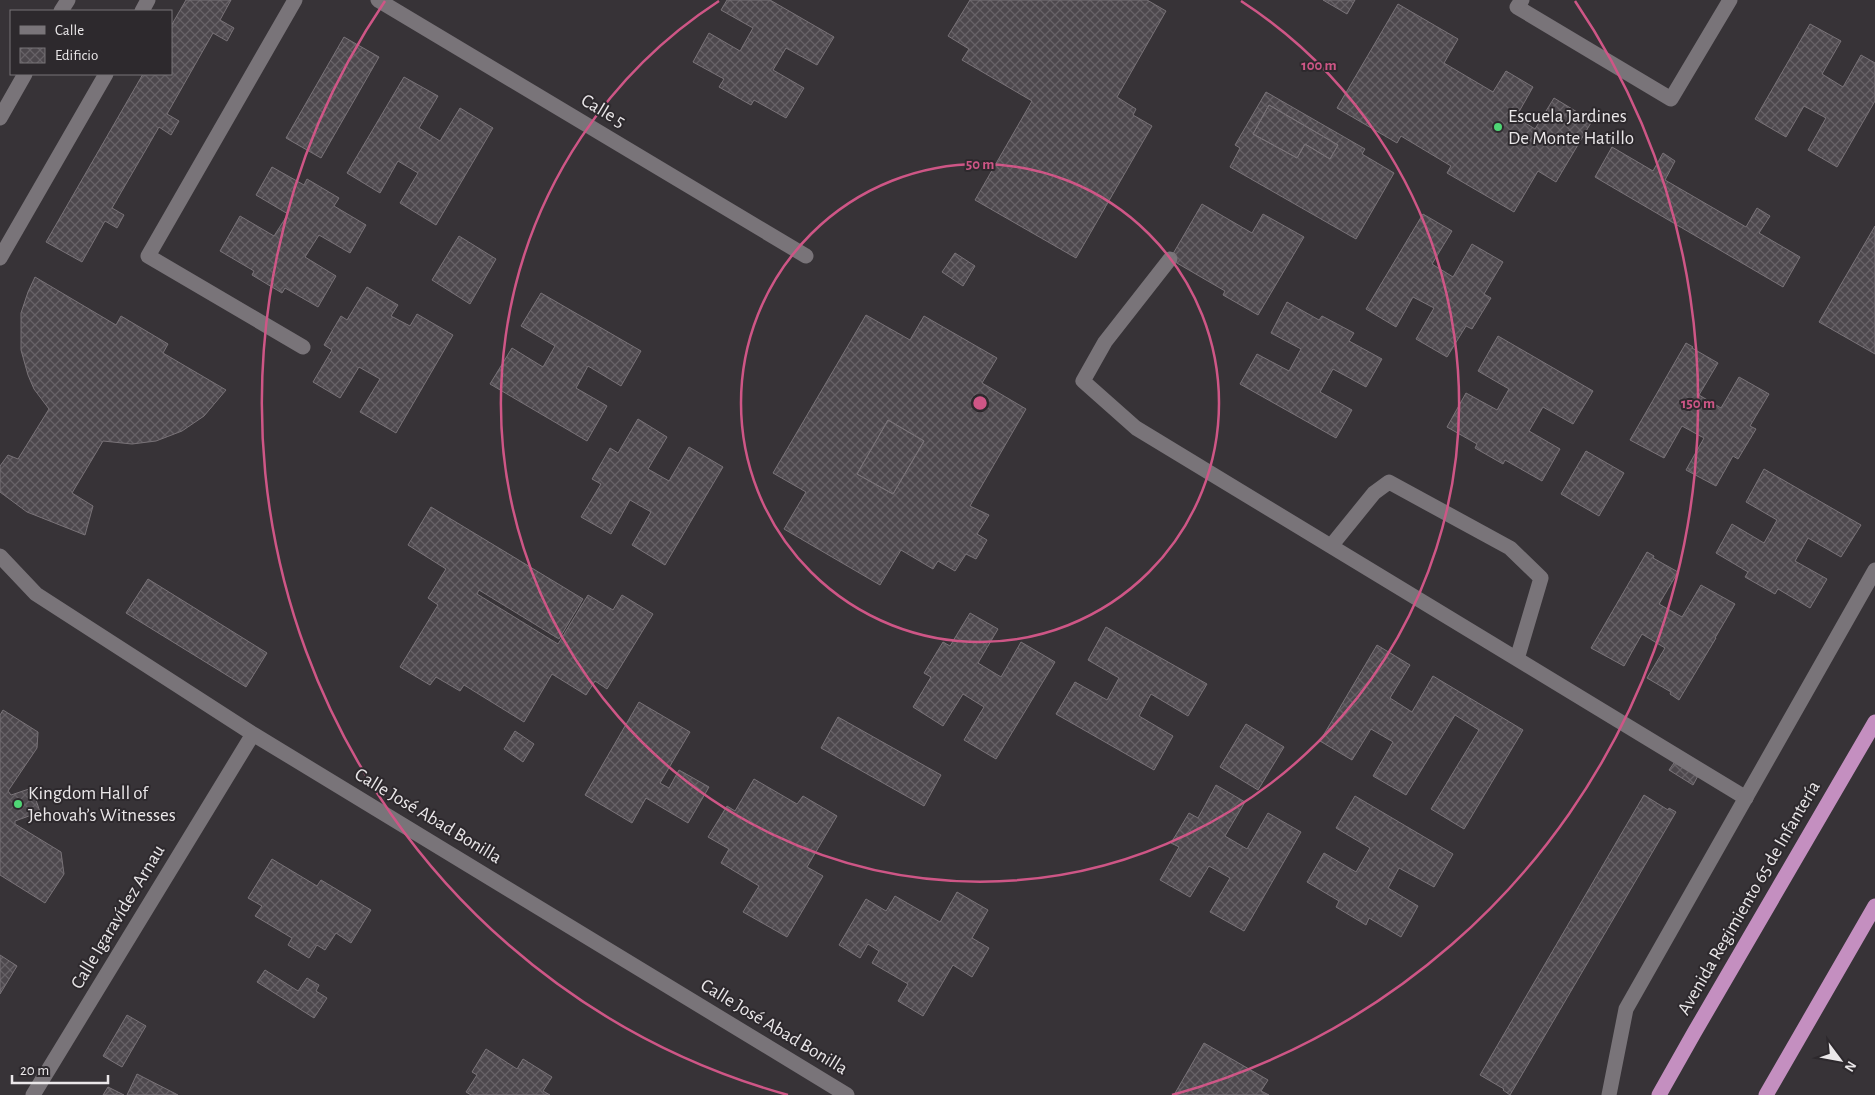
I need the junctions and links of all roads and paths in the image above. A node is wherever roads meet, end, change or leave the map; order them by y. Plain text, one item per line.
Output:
1 (294, 0) edge
2 (378, 0) edge
3 (1522, 0) edge
4 (1730, 0) edge
5 (24, 75) edge
6 (105, 75) edge
7 (0, 118) edge
8 (806, 256) dead end
9 (0, 258) edge
10 (1170, 259) dead end
11 (303, 347) dead end
12 (1331, 546) junction
13 (0, 556) edge
14 (1875, 570) edge
15 (1517, 659) junction
16 (1875, 722) edge
17 (253, 734) junction
18 (1746, 798) junction
19 (1875, 906) edge
20 (33, 1095) edge
21 (847, 1095) edge
22 (1609, 1095) edge
23 (1659, 1095) edge
24 (1766, 1095) edge

1 - 11 street
2 - 8 street, Calle 5
3 - 4 street
5 - 7 street
6 - 9 street
10 - 12 street
12 - 15 street
12 - 15 street
13 - 17 street, Calle José Abad Bonilla
14 - 18 street
15 - 18 street
16 - 23 highway, Avenida Regimiento 65 de Infantería
17 - 20 street, Calle Igaravídez Arnau
17 - 21 street, Calle José Abad Bonilla
18 - 22 street
19 - 24 highway

